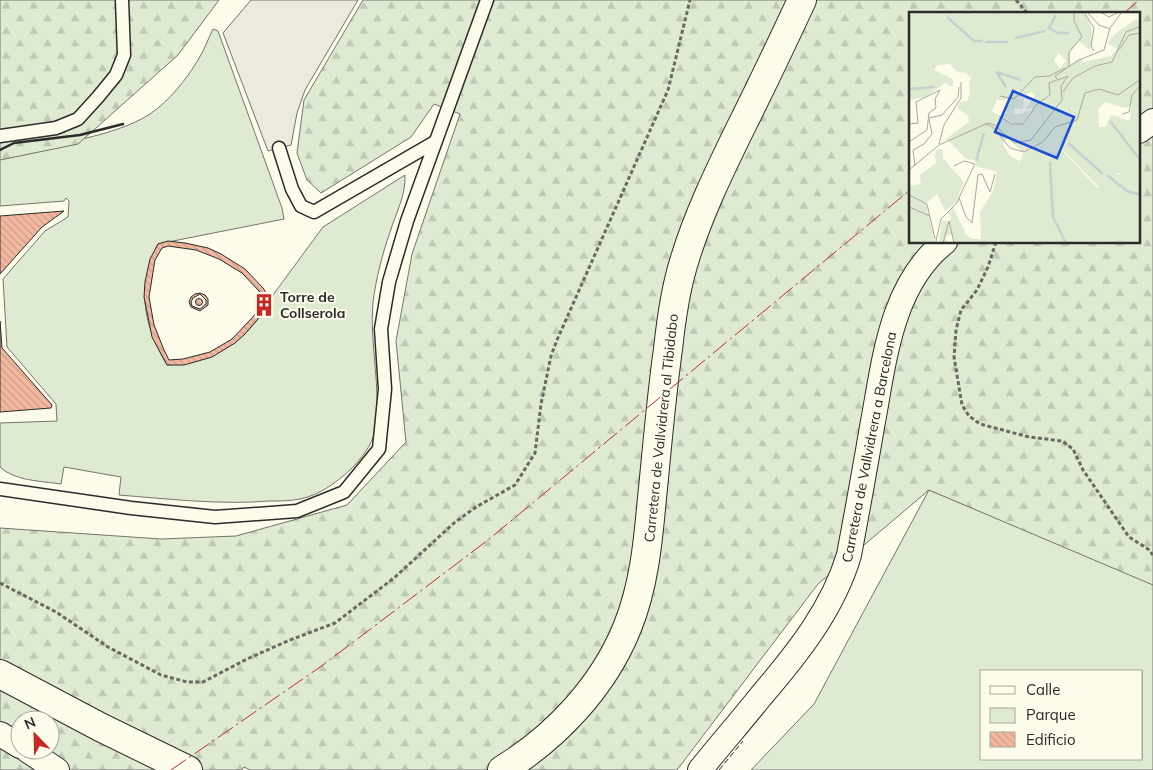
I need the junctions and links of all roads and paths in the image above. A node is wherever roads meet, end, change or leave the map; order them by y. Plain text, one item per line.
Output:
1 (122, 0) edge
2 (487, 0) edge
3 (690, 0) edge
4 (802, 0) edge
5 (1016, 0) edge
6 (1026, 12) edge
7 (1153, 121) edge
8 (1140, 130) edge
9 (0, 136) edge
10 (435, 142) junction
11 (279, 148) dead end
12 (943, 244) edge
13 (995, 244) edge
14 (0, 489) edge
15 (1153, 555) edge
16 (0, 583) edge
17 (0, 674) edge
18 (42, 760) edge
19 (57, 770) edge
20 (188, 770) edge
21 (502, 770) edge
22 (700, 770) edge

1 - 9 lane
2 - 10 lane
3 - 16 path
4 - 21 street, Carretera de Vallvidrera al Tibidabo
5 - 6 path
7 - 8 street
10 - 11 lane
10 - 14 lane
12 - 22 street, Carretera de Vallvidrera a Barcelona
13 - 15 path
17 - 20 street
18 - 19 street

